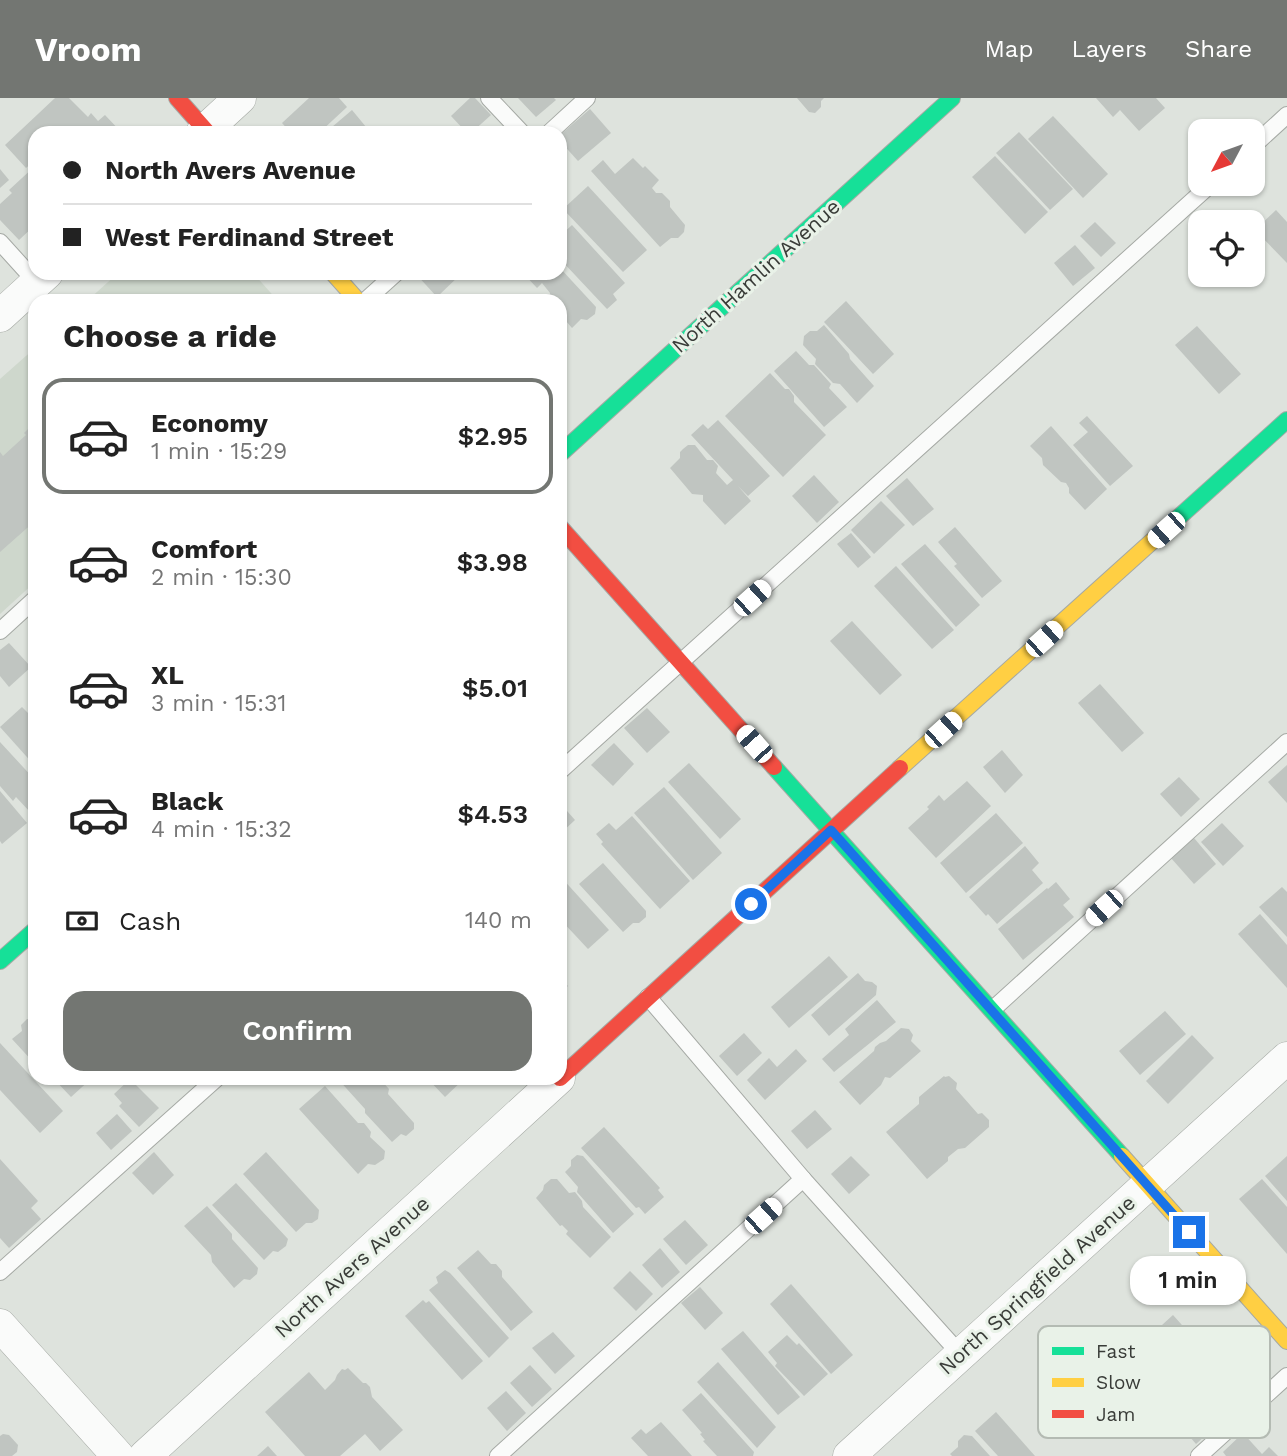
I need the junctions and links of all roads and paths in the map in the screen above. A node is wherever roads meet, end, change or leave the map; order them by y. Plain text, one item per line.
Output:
1 (177, 98) edge
2 (240, 98) edge
3 (489, 98) edge
4 (587, 98) edge
5 (952, 98) edge
6 (1287, 115) edge
7 (200, 126) edge
8 (211, 126) edge
9 (515, 126) edge
10 (557, 126) edge
11 (1265, 135) edge
12 (1198, 196) edge
13 (0, 242) edge
14 (28, 266) edge
15 (40, 280) edge
16 (339, 280) edge
17 (388, 280) edge
18 (352, 294) edge
19 (373, 294) edge
20 (0, 316) edge
21 (1287, 420) edge
22 (567, 448) edge
23 (567, 535) edge
24 (28, 605) edge
25 (0, 631) edge
26 (681, 663) junction
27 (1287, 742) edge
28 (567, 765) edge
29 (831, 830) junction
30 (28, 936) edge
31 (0, 961) edge
32 (648, 997) junction
33 (992, 1010) junction
34 (1287, 1058) edge
35 (567, 1072) edge
36 (209, 1085) edge
37 (552, 1085) edge
38 (803, 1179) junction
39 (1147, 1185) junction
40 (0, 1272) edge
41 (0, 1325) edge
42 (1287, 1341) edge
43 (961, 1355) junction
44 (1287, 1376) edge
45 (1270, 1391) edge
46 (1219, 1438) edge
47 (118, 1456) edge
48 (145, 1456) edge
49 (498, 1456) edge
50 (849, 1456) edge
51 (1199, 1456) edge

1 - 7 street
2 - 8 street
3 - 9 lane
4 - 10 lane
5 - 22 street, North Hamlin Avenue
6 - 11 lane
12 - 26 lane
13 - 14 lane
15 - 20 street
16 - 18 street
17 - 19 lane
21 - 29 street, North Avers Avenue
23 - 26 street
24 - 25 lane
26 - 28 lane
26 - 29 street
27 - 33 lane
29 - 32 street, North Avers Avenue
29 - 33 street
30 - 31 street
32 - 35 street, North Avers Avenue
32 - 38 lane
33 - 39 street
34 - 39 street, North Springfield Avenue
36 - 40 lane
37 - 48 street, North Avers Avenue
38 - 43 lane
38 - 49 lane
39 - 42 street
39 - 43 street, North Springfield Avenue
41 - 47 street
43 - 50 street, North Springfield Avenue
44 - 45 lane
46 - 51 lane

